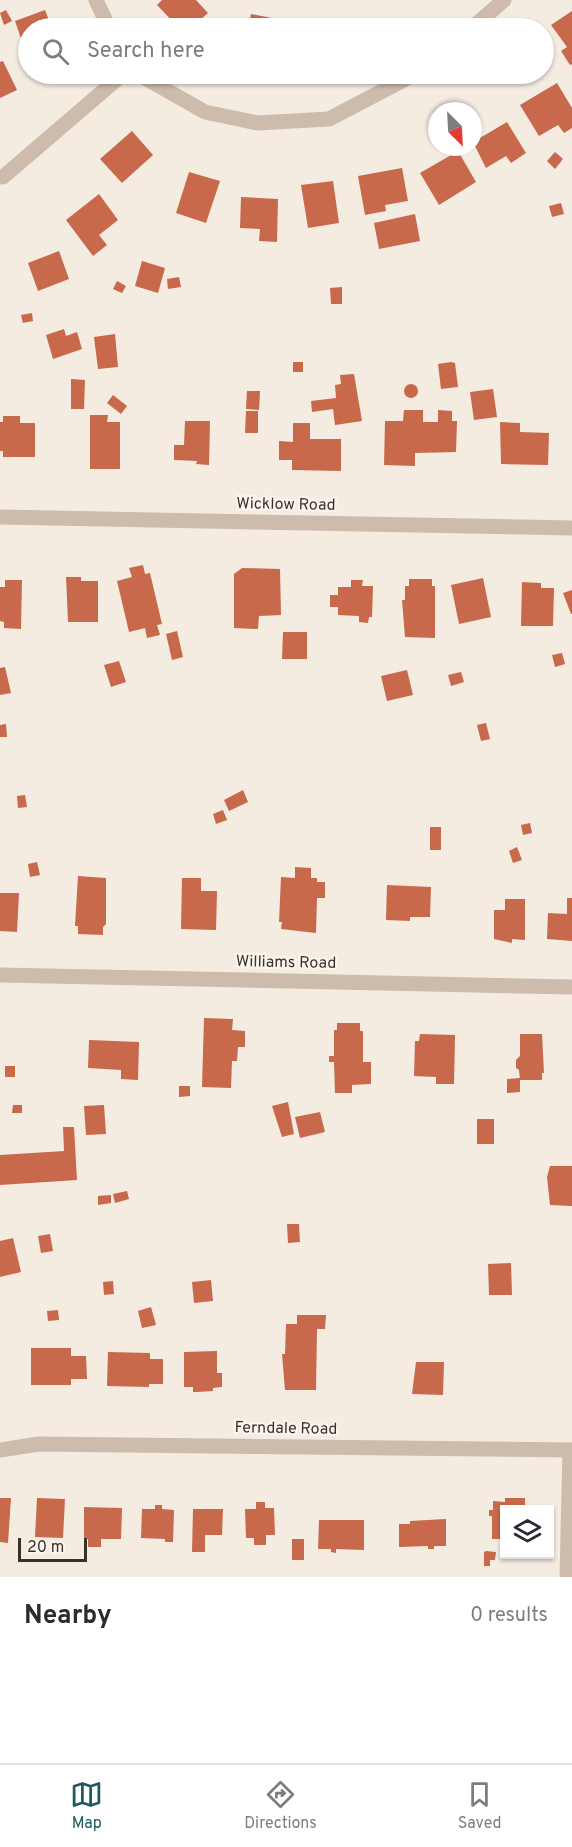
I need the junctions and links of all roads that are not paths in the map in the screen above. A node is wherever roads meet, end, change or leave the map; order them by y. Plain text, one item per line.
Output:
1 (96, 0) edge
2 (504, 0) edge
3 (104, 18) edge
4 (483, 18) edge
5 (111, 84) edge
6 (156, 84) edge
7 (396, 84) edge
8 (3, 177) dead end
9 (0, 517) edge
10 (572, 528) edge
11 (0, 975) edge
12 (572, 987) edge
13 (0, 1450) edge
14 (571, 1450) edge
15 (567, 1577) edge

1 - 3 street
2 - 4 street
5 - 8 street
6 - 7 street
9 - 10 street, Wicklow Road
11 - 12 street, Williams Road
13 - 14 street, Ferndale Road
14 - 15 street

